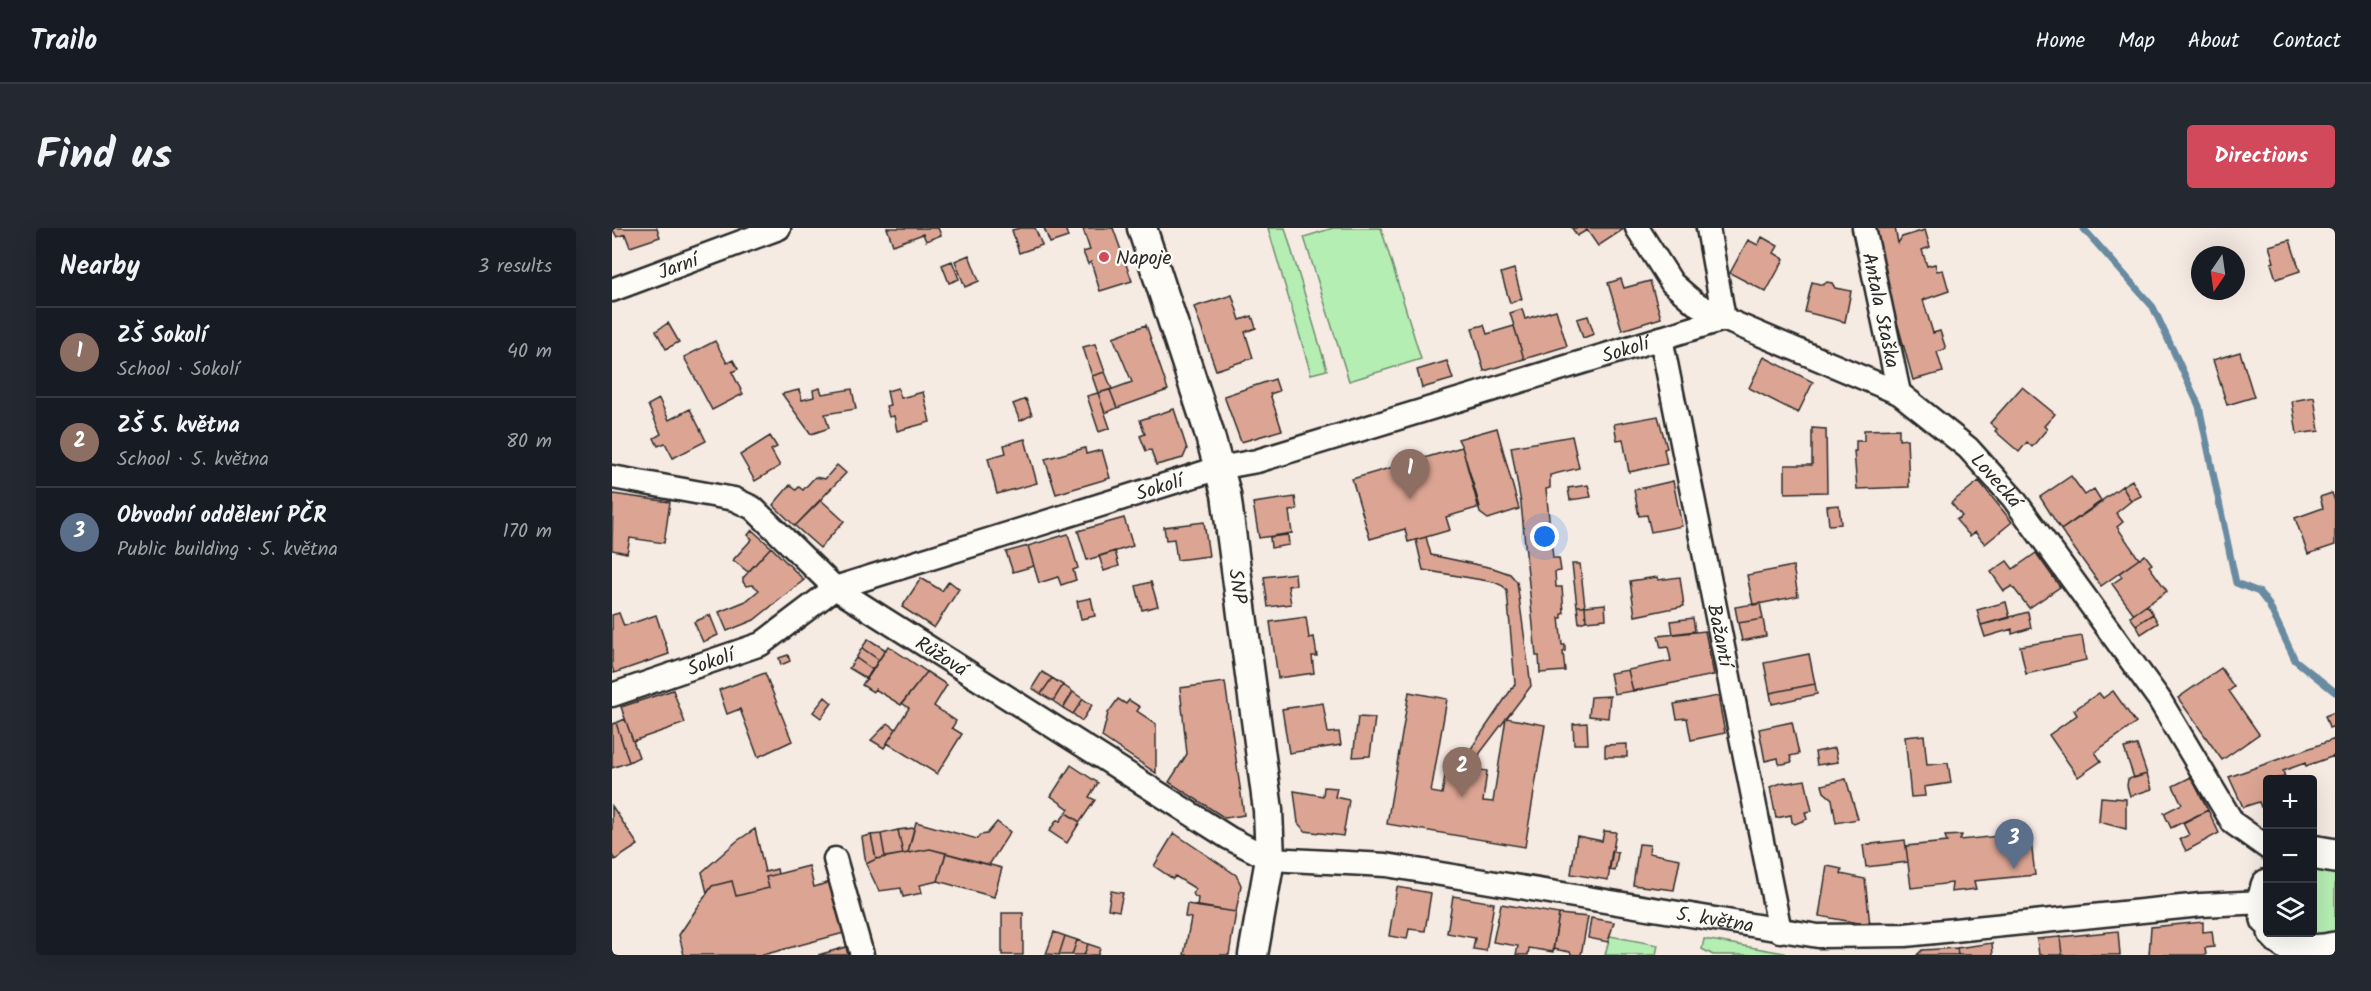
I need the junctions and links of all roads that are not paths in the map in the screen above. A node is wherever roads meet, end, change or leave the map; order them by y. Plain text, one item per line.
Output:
1 (779, 228) edge
2 (1142, 228) edge
3 (1637, 228) edge
4 (1708, 228) edge
5 (1864, 228) edge
6 (612, 290) edge
7 (1724, 319) junction
8 (1661, 338) junction
9 (1899, 393) junction
10 (1219, 468) junction
11 (612, 477) edge
12 (835, 588) junction
13 (612, 695) edge
14 (2263, 846) edge
15 (2317, 853) edge
16 (2335, 856) edge
17 (835, 859) dead end
18 (1270, 859) junction
19 (2263, 919) edge
20 (1780, 931) junction
21 (2285, 937) edge
22 (1902, 945) edge
23 (2335, 950) edge
24 (861, 955) edge
25 (1253, 955) edge
26 (2333, 955) edge

1 - 6 street, Jarní
2 - 10 street, SNP
3 - 7 street, Lovecká
4 - 7 street
5 - 9 street, Antala Staška
7 - 8 street, Sokolí
7 - 9 street, Lovecká
8 - 10 street, Sokolí
8 - 20 street, Bažantí
9 - 14 street, Lovecká
10 - 12 street, Sokolí
10 - 18 street, SNP
11 - 12 street, Růžová
12 - 13 street, Sokolí
12 - 18 street, Růžová
15 - 16 main road
17 - 24 street
18 - 20 street, 5. května
18 - 25 street, SNP
19 - 22 street, 5. května
20 - 22 street, 5. května
21 - 23 main road
23 - 26 main road

